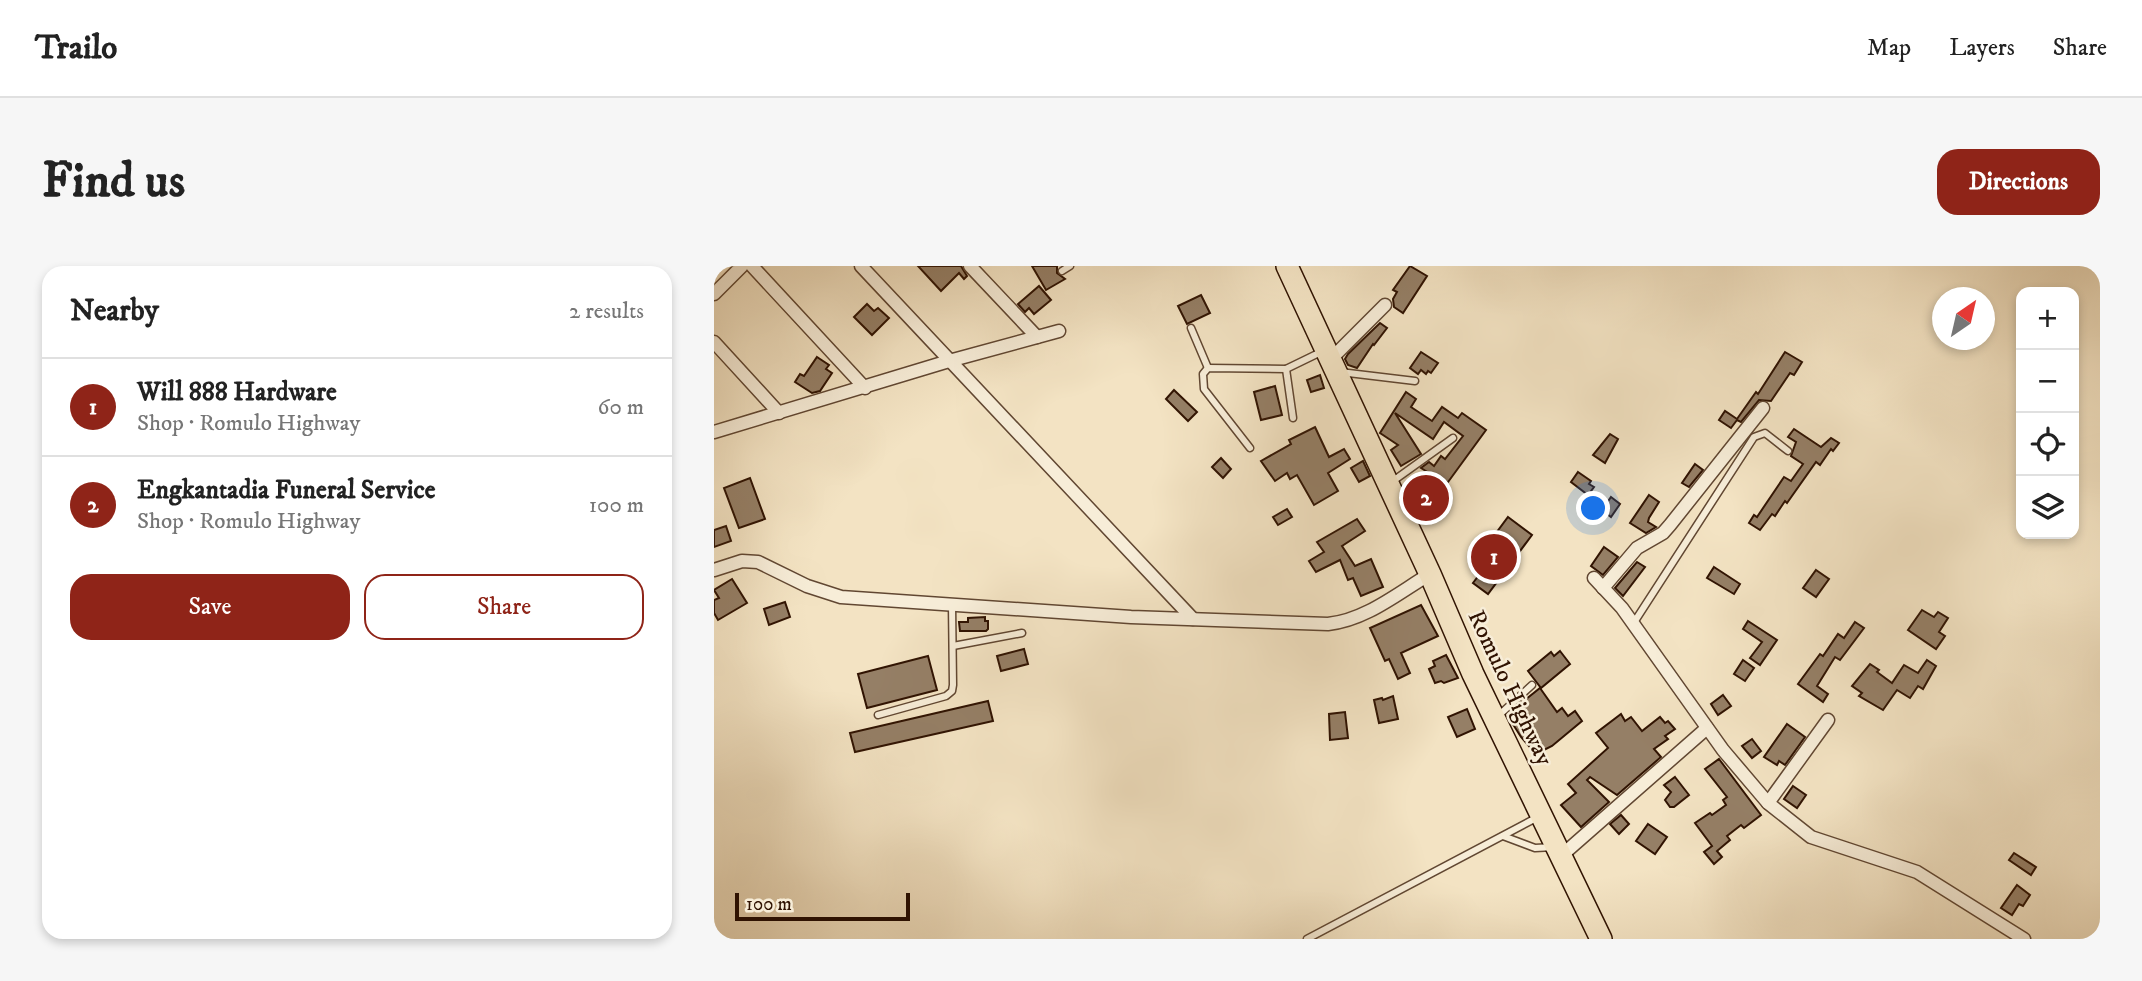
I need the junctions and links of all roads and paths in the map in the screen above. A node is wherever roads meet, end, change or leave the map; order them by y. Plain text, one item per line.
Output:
1 (742, 266) edge
2 (752, 266) edge
3 (861, 266) edge
4 (970, 266) edge
5 (1070, 266) edge
6 (1287, 266) edge
7 (1062, 271) dead end
8 (714, 294) edge
9 (1385, 305) dead end
10 (1191, 328) dead end
11 (1059, 331) dead end
12 (1037, 337) junction
13 (714, 342) edge
14 (1330, 360) junction
15 (949, 361) junction
16 (1208, 368) junction
17 (1286, 369) junction
18 (1415, 381) dead end
19 (865, 388) junction
20 (1763, 408) dead end
21 (779, 414) junction
22 (1293, 418) dead end
23 (714, 432) edge
24 (1453, 438) dead end
25 (1250, 448) dead end
26 (1788, 452) dead end
27 (1388, 485) junction
28 (714, 570) edge
29 (1430, 574) junction
30 (1594, 578) dead end
31 (1604, 588) junction
32 (952, 604) junction
33 (1193, 619) junction
34 (1633, 624) junction
35 (1022, 633) dead end
36 (953, 646) junction
37 (1532, 685) dead end
38 (878, 715) dead end
39 (1494, 720) junction
40 (1828, 720) dead end
41 (1707, 728) junction
42 (1768, 803) junction
43 (1540, 816) junction
44 (1503, 836) junction
45 (1559, 851) junction
46 (1307, 939) edge
47 (1601, 939) edge
48 (2024, 939) edge

1 - 8 street
2 - 19 street
3 - 15 street
4 - 12 street
5 - 7 lane
6 - 14 highway, Romulo Highway
9 - 14 street
10 - 16 lane
11 - 12 street
12 - 15 street
13 - 21 street
14 - 17 lane
14 - 18 lane
14 - 27 highway, Romulo Highway
15 - 19 street
15 - 33 street
16 - 17 lane
16 - 25 lane
17 - 22 lane
19 - 21 street
20 - 31 street
21 - 23 street
24 - 27 lane
26 - 34 lane
27 - 29 highway, Romulo Highway
28 - 32 street
29 - 33 street
29 - 39 highway, Romulo Highway
30 - 31 street
31 - 34 street
32 - 33 street
32 - 36 lane
34 - 41 street
35 - 36 lane
36 - 38 lane
37 - 39 lane
39 - 43 highway, Romulo Highway
40 - 42 street
41 - 42 street
41 - 45 street
42 - 48 street
43 - 44 lane
43 - 45 highway, Romulo Highway
44 - 45 lane
44 - 46 lane
45 - 47 highway, Romulo Highway

